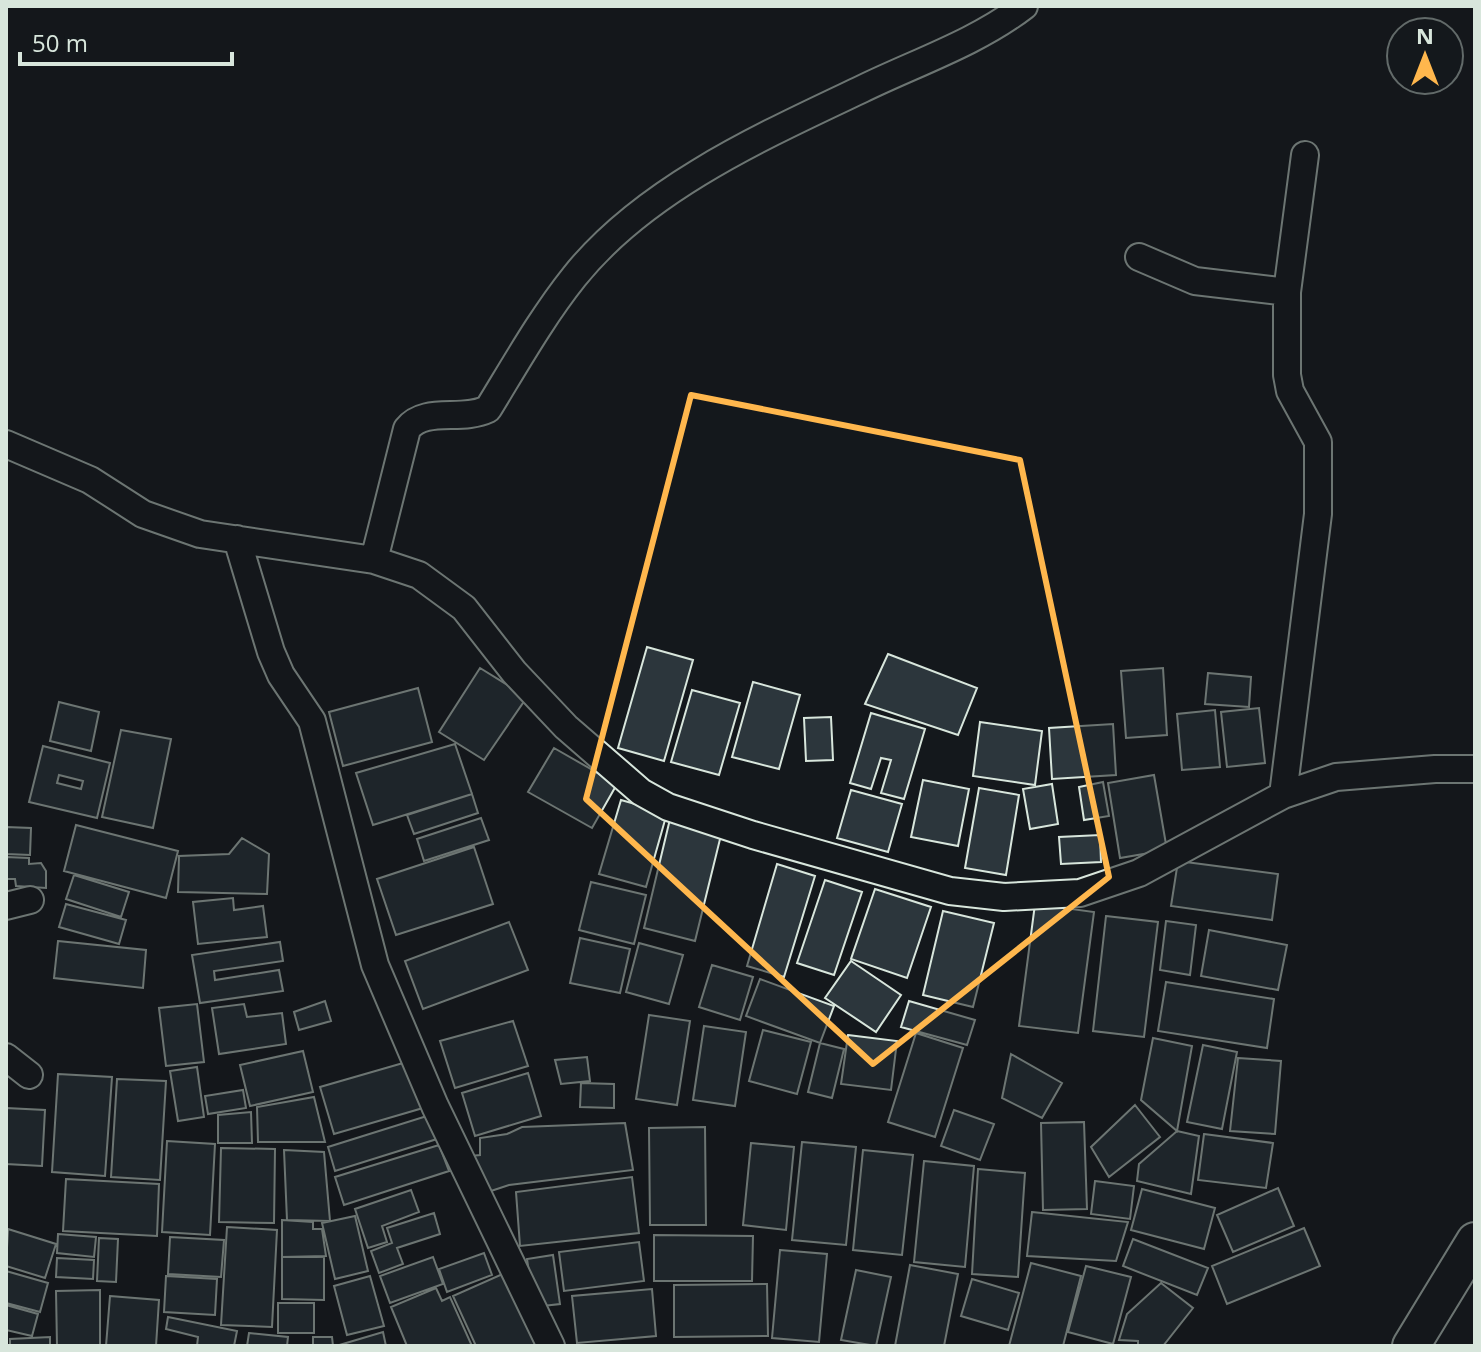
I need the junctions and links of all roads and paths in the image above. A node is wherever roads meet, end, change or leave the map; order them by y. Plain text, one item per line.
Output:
1 (1024, 6) edge
2 (1305, 155) dead end
3 (1139, 257) dead end
4 (1287, 292) junction
5 (6, 444) edge
6 (237, 539) junction
7 (374, 560) junction
8 (1475, 769) edge
9 (1283, 795) junction
10 (6, 1057) edge
11 (29, 1075) dead end
12 (1475, 1241) edge
13 (551, 1346) edge
14 (1411, 1346) edge

1 - 7 street
2 - 4 street
3 - 4 street
4 - 9 street
5 - 6 street
6 - 7 street
6 - 13 street
7 - 9 street
8 - 9 street
10 - 11 street
12 - 14 main road

